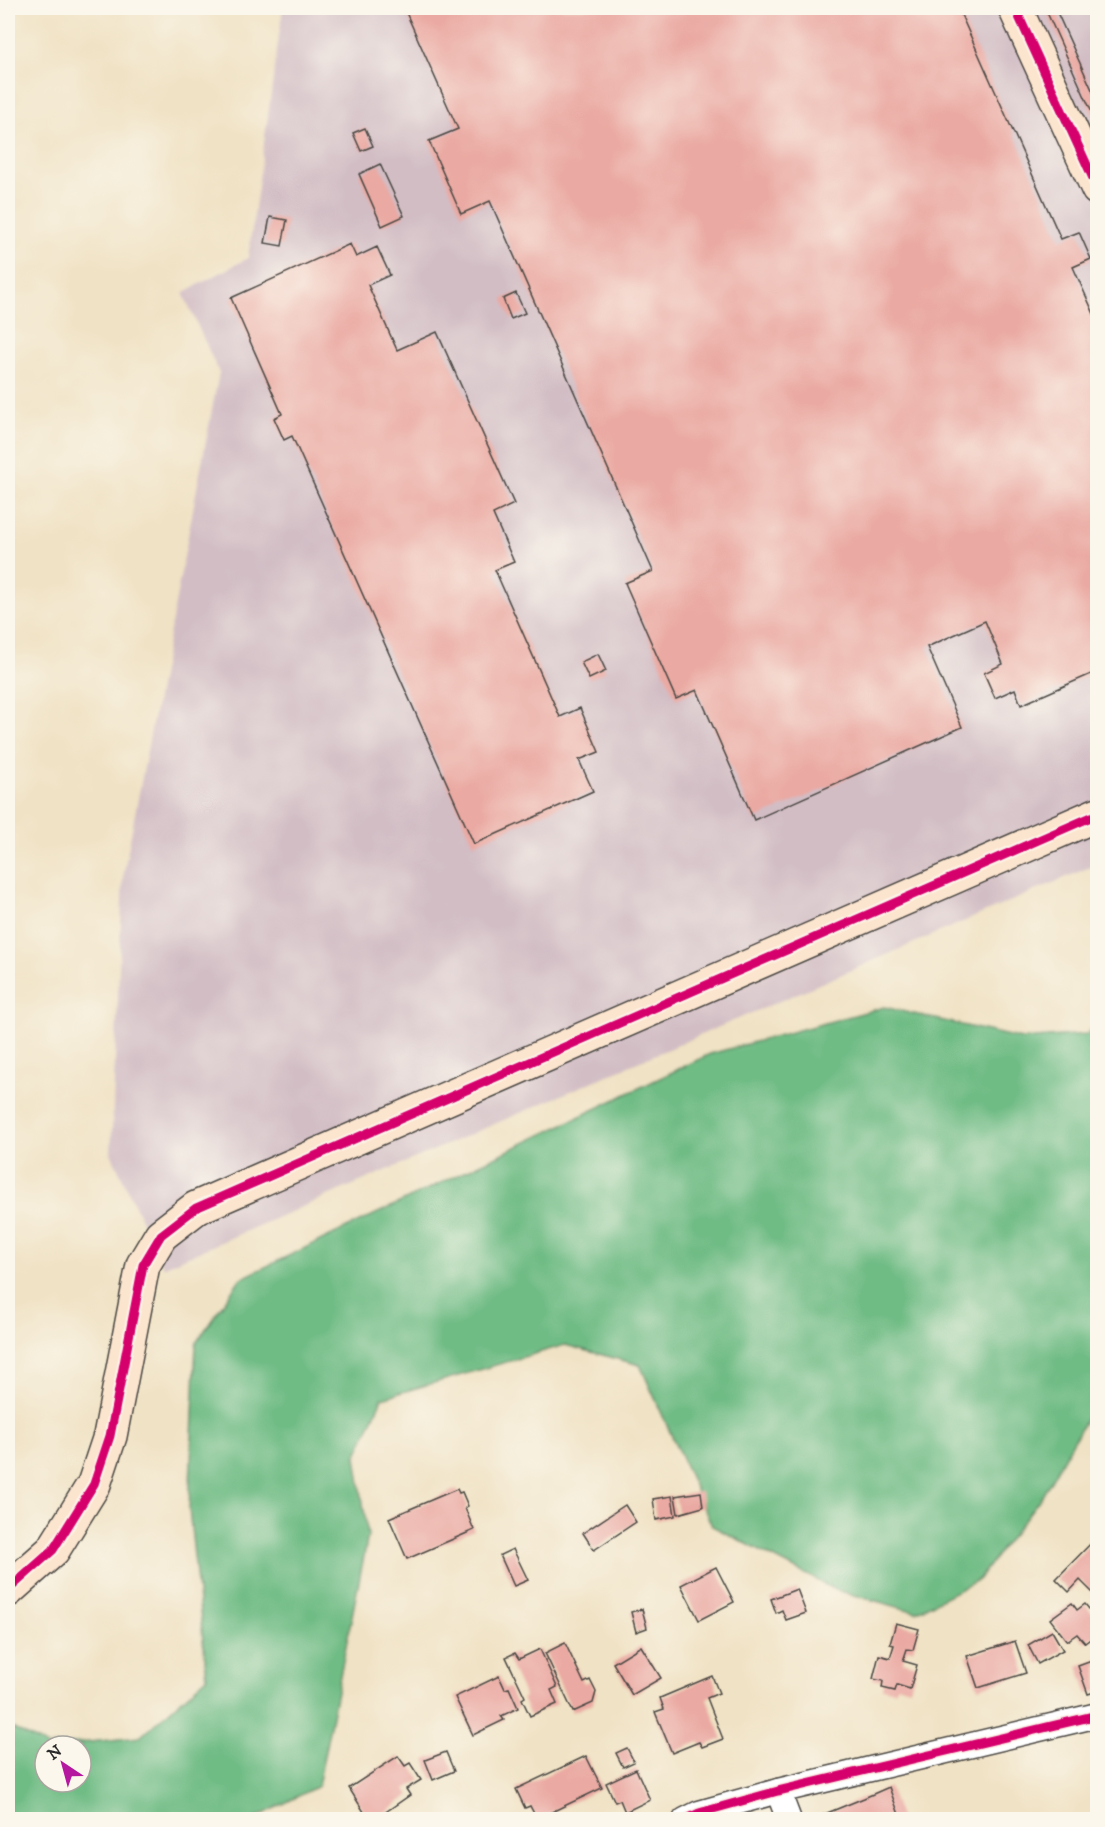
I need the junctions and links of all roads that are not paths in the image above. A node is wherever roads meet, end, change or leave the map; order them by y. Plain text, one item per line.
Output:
1 (1015, 8) edge
2 (1098, 189) edge
3 (1098, 814) edge
4 (8, 1590) edge
5 (1098, 1714) edge
6 (778, 1791) junction
7 (685, 1820) edge
8 (789, 1820) edge

1 - 2 street
3 - 4 street
5 - 6 street
6 - 7 street
6 - 8 street

